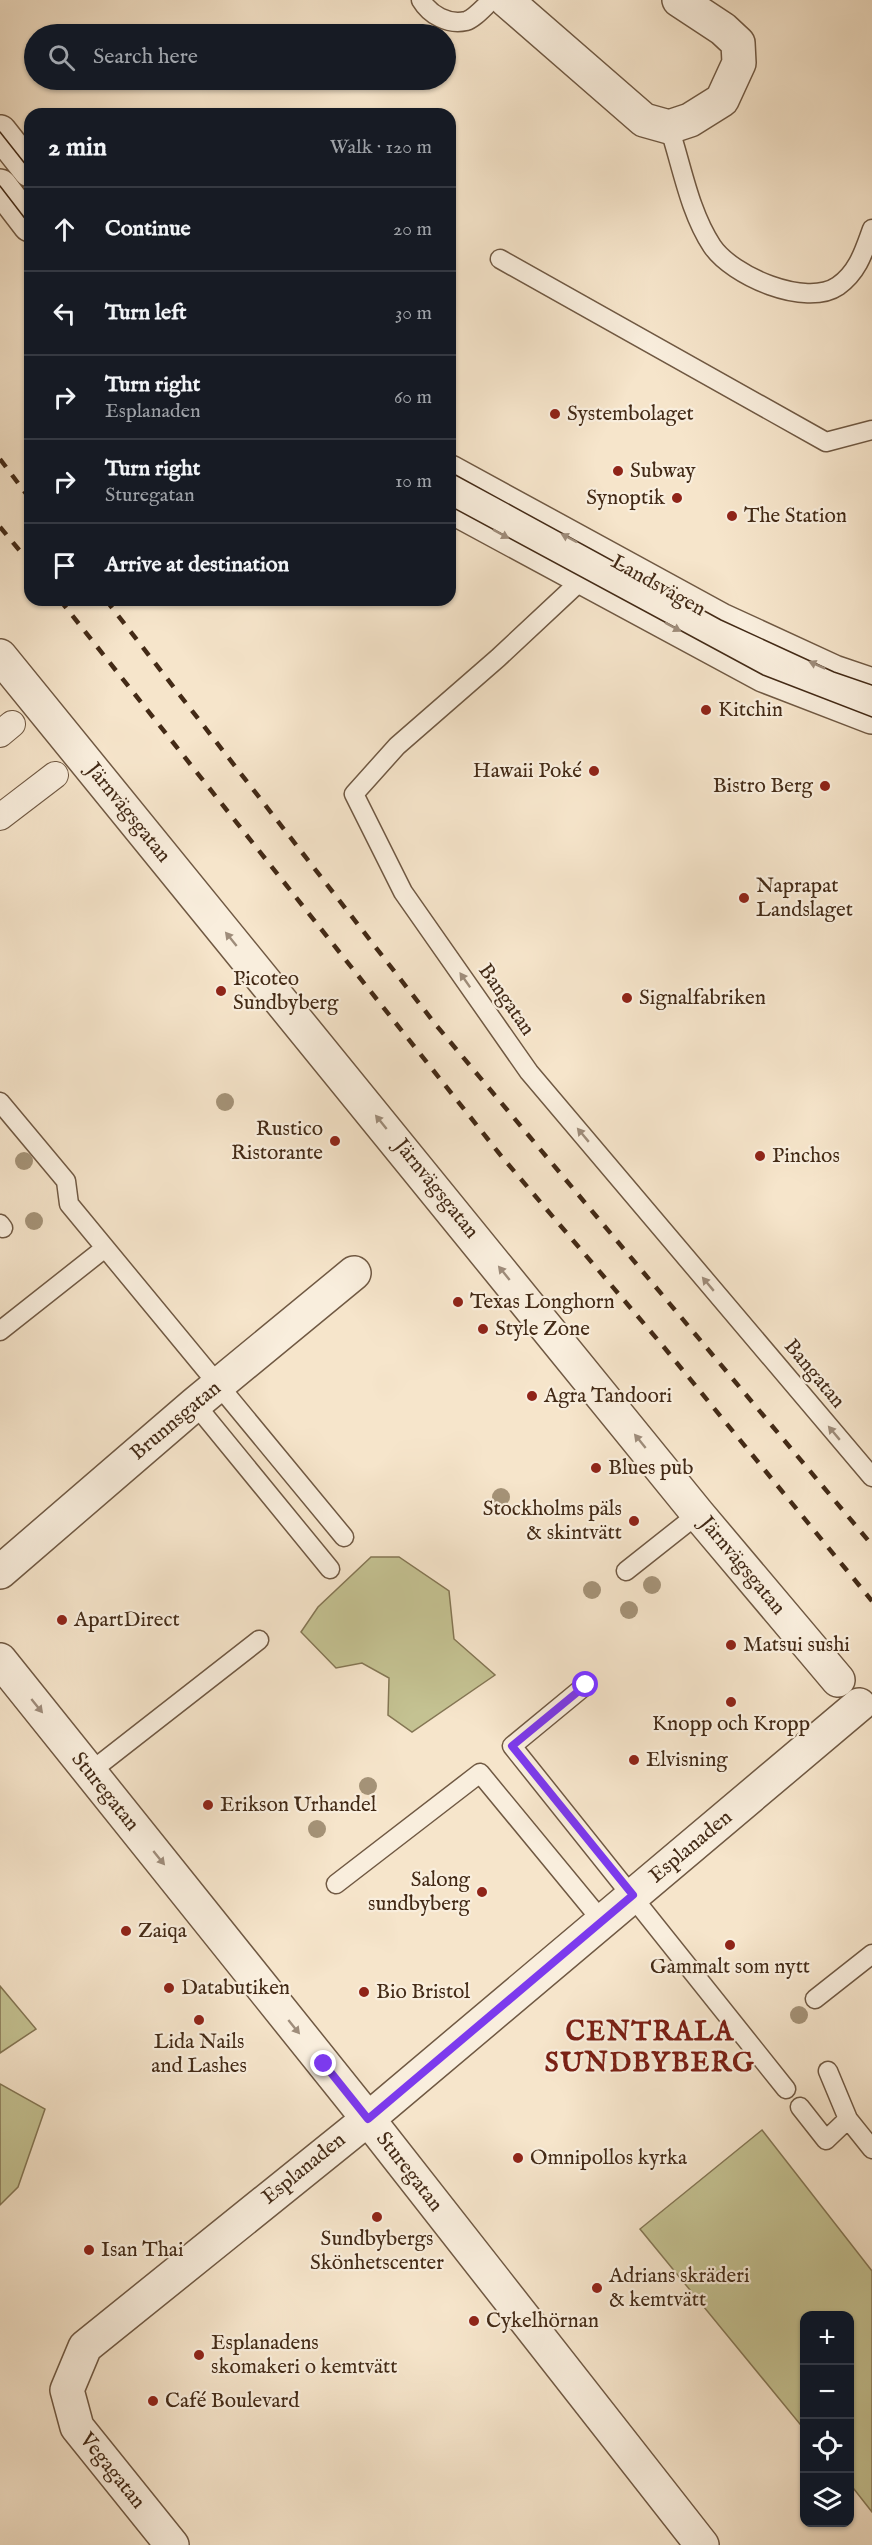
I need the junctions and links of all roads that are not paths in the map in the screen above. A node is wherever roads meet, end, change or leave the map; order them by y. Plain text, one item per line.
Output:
1 (421, 0) edge
2 (492, 0) edge
3 (506, 0) edge
4 (679, 0) edge
5 (669, 127) junction
6 (0, 132) edge
7 (24, 162) edge
8 (0, 186) edge
9 (24, 217) edge
10 (872, 229) edge
11 (500, 259) dead end
12 (872, 430) edge
13 (456, 476) edge
14 (456, 509) edge
15 (593, 567) junction
16 (0, 656) edge
17 (872, 685) edge
18 (872, 717) edge
19 (55, 774) dead end
20 (0, 817) edge
21 (0, 1102) edge
22 (105, 1248) junction
23 (354, 1273) dead end
24 (0, 1331) edge
25 (207, 1394) junction
26 (872, 1478) edge
27 (698, 1514) junction
28 (344, 1537) dead end
29 (330, 1569) dead end
30 (626, 1570) dead end
31 (0, 1572) edge
32 (259, 1640) dead end
33 (0, 1660) edge
34 (586, 1685) dead end
35 (856, 1702) edge
36 (90, 1773) junction
37 (336, 1884) dead end
38 (633, 1895) junction
39 (602, 1921) junction
40 (872, 1954) edge
41 (815, 1999) dead end
42 (828, 2071) dead end
43 (786, 2089) dead end
44 (800, 2107) dead end
45 (368, 2119) junction
46 (848, 2119) junction
47 (872, 2148) edge
48 (67, 2390) joint
49 (172, 2545) edge
50 (702, 2545) edge

1 - 2 lane
3 - 5 street
4 - 5 street
5 - 10 lane
6 - 7 street
8 - 9 street
11 - 12 lane
15 -> 13 street, Landsvägen
14 -> 15 street, Landsvägen
17 -> 15 street, Landsvägen
15 -> 18 street, Landsvägen
26 -> 15 lane, Bangatan
27 -> 16 street, Järnvägsgatan
19 - 20 street
21 - 22 lane
22 - 24 lane
22 - 25 lane
23 - 25 street, Brunnsgatan
25 - 28 lane
25 - 29 lane
25 - 31 street, Brunnsgatan
27 - 30 lane
27 - 35 street, Järnvägsgatan
32 - 36 lane
33 -> 36 street, Sturegatan
34 - 38 lane
35 - 38 street, Esplanaden
36 -> 45 street, Sturegatan
37 - 39 lane
38 - 39 street, Esplanaden
38 - 43 lane
39 - 45 street, Esplanaden
40 - 41 lane
42 - 46 lane
44 - 46 lane
45 - 48 street, Esplanaden
45 - 50 street, Sturegatan
46 - 47 lane
48 - 49 street, Vegagatan

